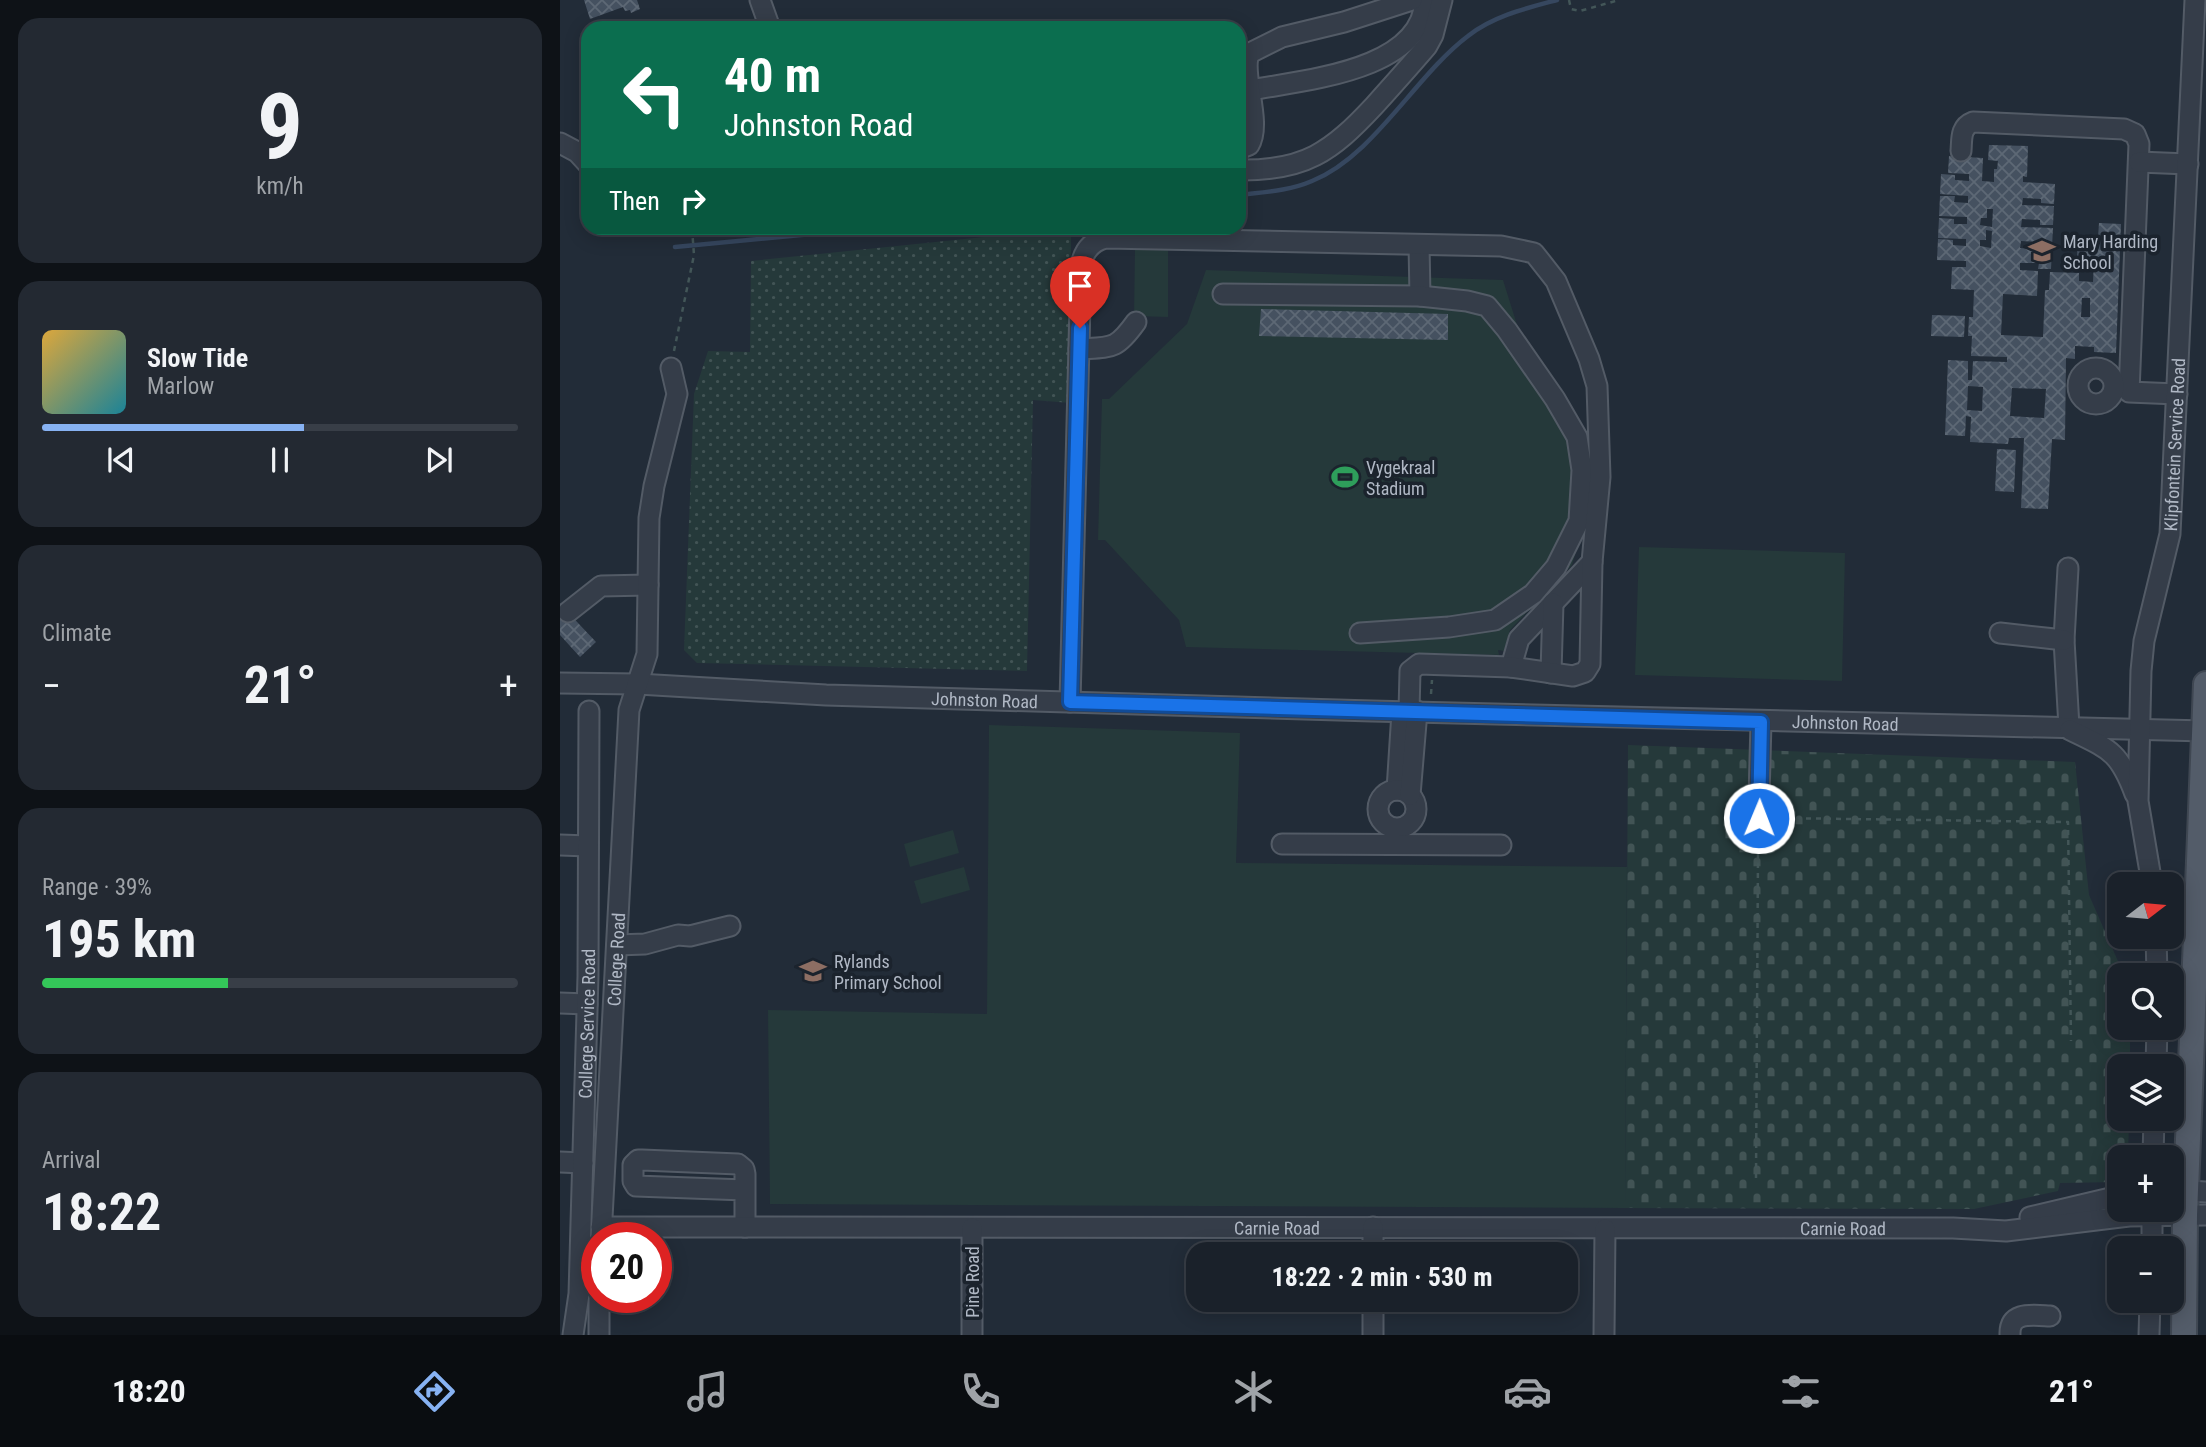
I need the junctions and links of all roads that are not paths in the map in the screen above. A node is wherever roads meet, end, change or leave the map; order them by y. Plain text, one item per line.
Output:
1 (760, 0) edge
2 (1412, 0) edge
3 (1424, 0) edge
4 (1442, 0) edge
5 (2195, 0) edge
6 (768, 21) edge
7 (1251, 90) junction
8 (560, 143) edge
9 (1246, 146) edge
10 (1961, 151) dead end
11 (581, 156) edge
12 (2138, 162) junction
13 (2188, 164) junction
14 (1246, 169) edge
15 (1419, 245) junction
16 (1223, 294) dead end
17 (1420, 296) junction
18 (1136, 322) dead end
19 (1079, 349) junction
20 (671, 368) road end
21 (2177, 394) junction
22 (1591, 562) junction
23 (2068, 568) dead end
24 (648, 585) junction
25 (1553, 603) junction
26 (568, 612) dead end
27 (1360, 633) dead end
28 (2000, 634) dead end
29 (2064, 640) junction
30 (1511, 667) junction
31 (1550, 673) junction
32 (560, 684) edge
33 (638, 684) junction
34 (2206, 684) edge
35 (1070, 702) junction
36 (1414, 709) junction
37 (589, 711) dead end
38 (1761, 722) junction
39 (2067, 727) junction
40 (2139, 729) junction
41 (2205, 731) edge
42 (1404, 792) junction
43 (2138, 801) junction
44 (1758, 827) road end
45 (1396, 836) junction
46 (1282, 844) dead end
47 (560, 845) edge
48 (1501, 845) dead end
49 (588, 846) junction
50 (2150, 872) edge
51 (730, 926) dead end
52 (617, 945) junction
53 (560, 1003) edge
54 (587, 1004) junction
55 (560, 1163) edge
56 (583, 1163) junction
57 (745, 1190) junction
58 (2107, 1199) edge
59 (2191, 1200) edge
60 (2107, 1219) edge
61 (602, 1222) edge
62 (745, 1227) junction
63 (1373, 1227) junction
64 (972, 1228) junction
65 (1953, 1228) junction
66 (1605, 1229) junction
67 (672, 1230) edge
68 (1373, 1242) edge
69 (1373, 1312) edge
70 (599, 1313) edge
71 (2150, 1313) edge
72 (2050, 1316) dead end
73 (570, 1325) edge
74 (599, 1335) edge
75 (972, 1335) edge
76 (1373, 1335) edge
77 (1604, 1335) edge
78 (2010, 1335) edge
79 (2149, 1335) edge
80 (2184, 1335) edge

1 - 6 street
2 - 7 street
3 - 7 street
4 - 14 street
5 - 13 street, Klipfontein Service Road
7 - 9 street
8 - 11 street
10 - 12 street
12 - 13 street
12 - 21 street
13 - 21 street, Klipfontein Service Road
15 - 17 street
15 - 19 street
15 - 22 street
16 - 17 street
17 - 27 street
18 - 19 street
19 - 35 street
20 - 24 street, College Road
21 - 40 street, Klipfontein Service Road
22 - 25 street
22 - 31 street
23 - 29 street
24 - 26 street
24 - 33 street, College Road
25 - 30 street
25 - 31 street
28 - 29 street
29 - 39 street
30 - 31 street
30 - 36 street
32 - 33 street, Johnston Road
33 - 35 street, Johnston Road
33 - 52 street, College Road
34 - 41 main road
35 - 36 street, Johnston Road
36 - 38 street, Johnston Road
36 - 42 street
37 - 49 street, College Service Road
38 - 39 street, Johnston Road
38 - 44 street
39 - 40 street, Johnston Road
39 - 43 street
40 - 41 street, Johnston Road
40 - 43 street, Klipfontein Service Road
41 - 59 main road
42 - 45 street
42 - 45 street
43 - 50 street, Klipfontein Service Road
45 - 46 street
45 - 48 street
47 - 49 street
49 - 54 street, College Service Road
51 - 52 street
52 - 61 street, College Road
53 - 54 street
54 - 56 street, College Service Road
55 - 56 street
56 - 73 street, College Service Road
57 - 57 street
57 - 62 street
58 - 65 street, Carnie Road
59 - 80 main road
60 - 65 street, Carnie Road
62 - 64 street, Carnie Road
62 - 67 street, Carnie Road
63 - 64 street, Carnie Road
63 - 66 street, Carnie Road
63 - 68 street
64 - 75 street, Pine Road
65 - 66 street, Carnie Road
66 - 77 street
69 - 76 street
70 - 74 street
71 - 79 street
72 - 78 street

